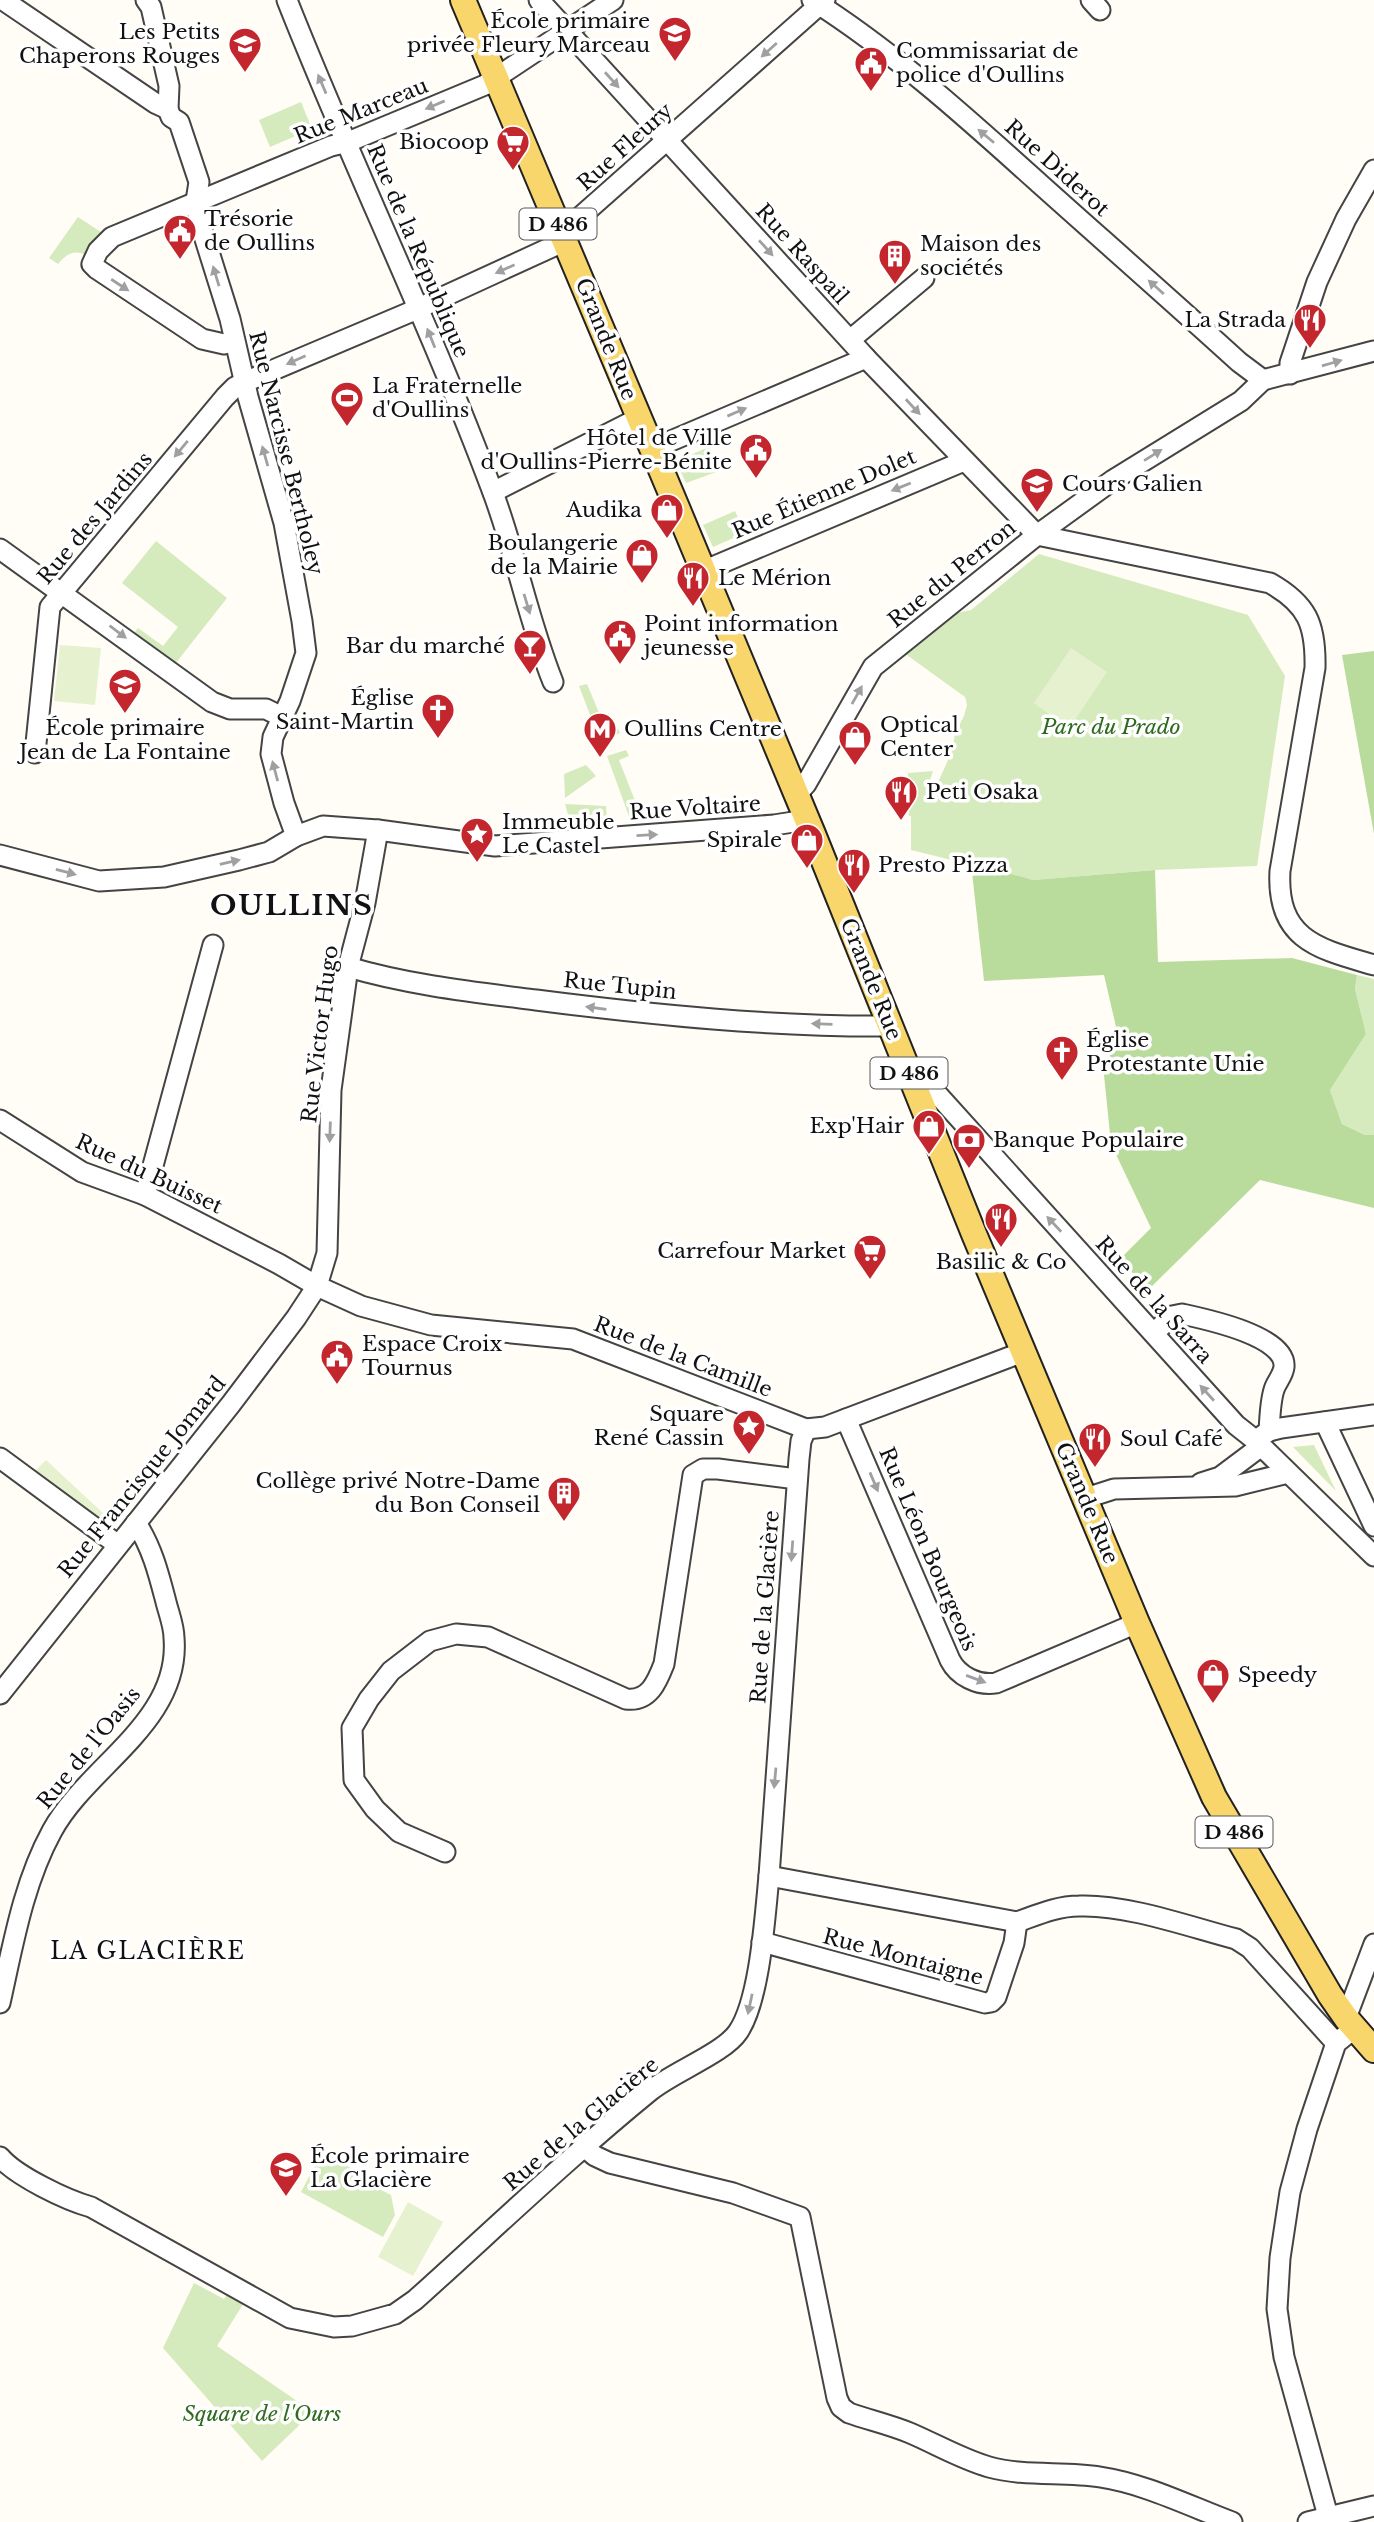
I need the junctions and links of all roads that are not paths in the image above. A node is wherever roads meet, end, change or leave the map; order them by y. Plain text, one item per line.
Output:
1 (3, 0) edge
2 (146, 0) edge
3 (287, 0) edge
4 (463, 0) edge
5 (539, 0) edge
6 (613, 0) edge
7 (819, 2) edge
8 (566, 30) junction
9 (497, 77) junction
10 (170, 113) junction
11 (668, 141) junction
12 (348, 142) junction
13 (1374, 170) edge
14 (196, 201) junction
15 (563, 235) junction
16 (923, 278) dead end
17 (418, 307) junction
18 (234, 341) junction
19 (850, 341) junction
20 (1374, 351) edge
21 (866, 358) junction
22 (1290, 374) junction
23 (1263, 380) junction
24 (245, 382) junction
25 (639, 418) junction
26 (652, 449) junction
27 (964, 461) junction
28 (493, 492) junction
29 (1071, 513) junction
30 (1037, 535) junction
31 (1089, 546) junction
32 (0, 549) edge
33 (703, 570) junction
34 (61, 594) junction
35 (553, 682) dead end
36 (282, 717) junction
37 (35, 753) dead end
38 (796, 794) junction
39 (806, 820) junction
40 (377, 830) junction
41 (296, 836) junction
42 (0, 855) edge
43 (213, 945) dead end
44 (1374, 949) edge
45 (1352, 959) junction
46 (1374, 965) edge
47 (348, 967) junction
48 (891, 1026) junction
49 (906, 1068) junction
50 (0, 1120) edge
51 (145, 1195) junction
52 (317, 1286) junction
53 (1154, 1333) junction
54 (1023, 1352) junction
55 (1374, 1415) edge
56 (846, 1419) junction
57 (1325, 1422) junction
58 (806, 1429) junction
59 (1262, 1439) junction
60 (0, 1458) edge
61 (1288, 1473) junction
62 (797, 1481) junction
63 (1190, 1486) junction
64 (1086, 1498) junction
65 (136, 1523) junction
66 (1374, 1526) edge
67 (118, 1545) junction
68 (1374, 1556) edge
69 (1138, 1623) junction
70 (0, 1694) edge
71 (445, 1852) dead end
72 (769, 1876) junction
73 (1017, 1922) junction
74 (762, 1942) junction
75 (1374, 1944) edge
76 (0, 2003) edge
77 (1346, 2030) junction
78 (1374, 2050) edge
79 (584, 2147) junction
80 (0, 2157) edge
81 (1374, 2506) edge
82 (1328, 2516) junction
83 (1232, 2522) edge
84 (1308, 2522) edge

1 - 10 street
2 - 10 street, Rue Narcisse Bertholey
12 -> 3 street, Rue de la République
4 - 9 main road, Grande Rue / D 486
5 - 8 street, Rue Raspail
6 - 8 street, Rue Marceau
7 -> 11 street, Rue Fleury
23 -> 7 street, Rue Diderot
8 - 9 street, Rue Marceau
8 -> 11 street, Rue Raspail
9 -> 12 street, Rue Marceau
9 - 15 main road, Grande Rue / D 486
10 - 14 street, Rue Narcisse Bertholey
11 - 15 street, Rue Fleury
11 -> 19 street, Rue Raspail
12 - 14 street, Rue Marceau
12 - 17 street, Rue de la République
13 - 22 street
18 -> 14 street, Rue Narcisse Bertholey
14 -> 18 street, Rue Marceau
15 -> 17 street, Rue Fleury
15 - 25 main road, Grande Rue / D 486
16 - 19 street
17 -> 24 street, Rue Fleury
28 -> 17 street, Rue de la République
18 - 24 street, Rue Narcisse Bertholey
19 - 21 street, Rue Raspail
22 -> 20 street, Rue du Perron
26 -> 21 street
21 -> 27 street, Rue Raspail
22 - 23 street, Rue du Perron
29 -> 23 street, Rue du Perron
24 -> 34 street, Rue des Jardins
36 -> 24 street, Rue Narcisse Bertholey
25 - 26 main road, Grande Rue / D 486
25 - 28 street
26 - 33 main road, Grande Rue / D 486
27 - 30 street, Rue Raspail
27 -> 33 street, Rue Étienne Dolet
28 -> 35 street, Rue de la République
29 - 30 street, Rue du Perron
29 - 31 street
30 - 31 street
38 -> 30 street, Rue du Perron
31 - 45 street
32 - 34 street
33 - 38 main road, Grande Rue / D 486
34 -> 36 street
34 - 37 street, Rue des Jardins
41 -> 36 street, Rue Narcisse Bertholey
38 - 39 main road, Grande Rue / D 486
40 -> 39 street, Rue Voltaire
39 - 48 main road, Grande Rue / D 486
40 - 41 street, Rue Voltaire
40 - 47 street, Rue Victor Hugo
42 -> 41 street, Rue Voltaire
43 - 51 street
44 - 45 street
45 - 46 street
48 -> 47 street, Rue Tupin
47 -> 52 street, Rue Victor Hugo
48 - 49 main road, Grande Rue / D 486
53 -> 49 street, Rue de la Sarra
49 - 54 main road, Grande Rue / D 486
50 - 51 street, Rue du Buisset
51 - 52 street, Rue du Buisset
52 - 58 street, Rue de la Camille
52 - 65 street, Rue Francisque Jomard
59 -> 53 street, Rue de la Sarra
53 - 59 street
54 - 56 street
54 - 64 main road, Grande Rue / D 486
55 - 57 street
56 - 58 street
56 -> 69 street, Rue Léon Bourgeois
57 - 59 street
57 - 66 street
58 - 62 street, Rue de la Glacière
59 - 61 street, Rue de la Sarra
59 - 63 street
60 - 67 street
61 - 63 street
61 - 68 street, Rue de la Sarra
62 - 71 street
62 -> 72 street, Rue de la Glacière
63 - 64 street
64 - 69 main road, Grande Rue / D 486
65 - 67 street, Rue Francisque Jomard
65 - 76 street, Rue de l'Oasis
67 - 70 street, Rue Francisque Jomard
69 - 77 main road, Grande Rue / D 486
72 - 73 street
72 - 74 street, Rue de la Glacière
73 - 74 street, Rue Montaigne
73 - 77 street
74 -> 79 street, Rue de la Glacière
75 - 77 street
77 - 78 main road, Grande Rue / D 486
77 - 82 street
79 - 80 street, Rue de la Glacière
79 - 83 street
81 - 82 street
82 - 84 street

